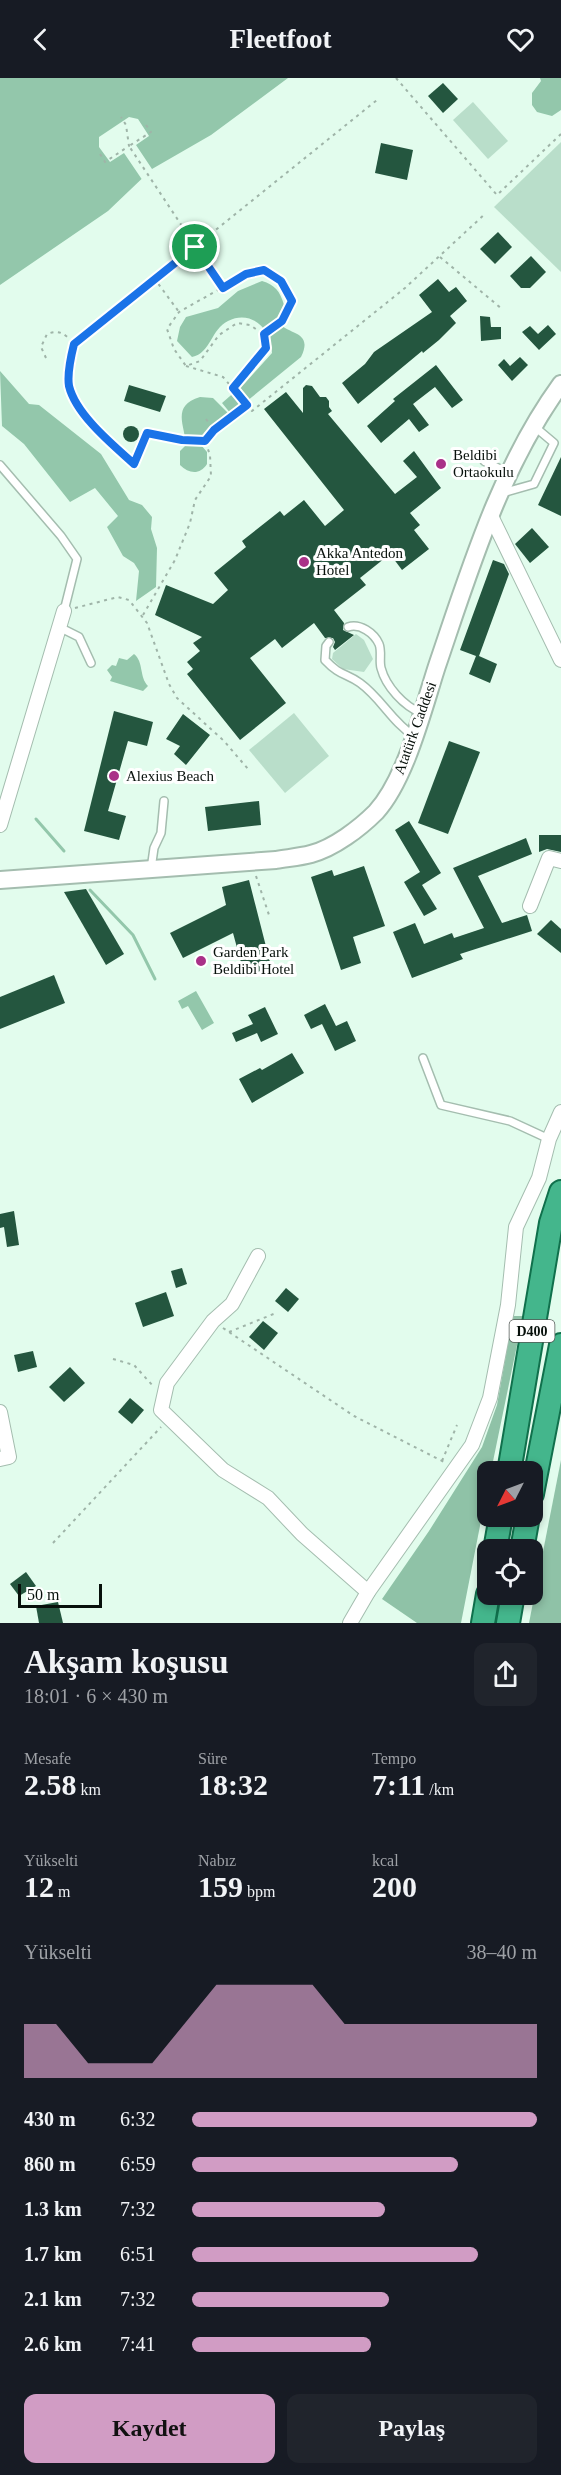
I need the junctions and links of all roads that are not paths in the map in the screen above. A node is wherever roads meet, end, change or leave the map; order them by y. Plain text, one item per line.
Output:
1 (561, 384) edge
2 (533, 425) junction
3 (484, 461) dead end
4 (0, 465) edge
5 (510, 474) junction
6 (500, 494) junction
7 (491, 516) junction
8 (64, 611) joint
9 (59, 627) junction
10 (348, 627) dead end
11 (329, 642) dead end
12 (561, 660) edge
13 (91, 663) dead end
14 (422, 713) junction
15 (414, 736) junction
16 (164, 801) dead end
17 (0, 825) edge
18 (561, 861) edge
19 (151, 869) junction
20 (0, 880) edge
21 (530, 906) dead end
22 (423, 1058) dead end
23 (561, 1112) edge
24 (549, 1139) junction
25 (561, 1192) edge
26 (258, 1256) dead end
27 (561, 1345) edge
28 (0, 1412) edge
29 (0, 1459) edge
30 (510, 1461) edge
31 (538, 1461) edge
32 (368, 1592) junction
33 (486, 1605) edge
34 (511, 1605) edge
35 (350, 1623) edge
36 (483, 1623) edge
37 (508, 1623) edge

1 - 2 street, Atatürk Caddesi
2 - 5 street, Atatürk Caddesi
2 - 6 lane
3 - 5 lane
4 - 8 lane
5 - 6 street, Atatürk Caddesi
6 - 7 street, Atatürk Caddesi
7 - 12 street
7 - 14 street, Atatürk Caddesi
8 - 9 street
9 - 13 lane
9 - 17 street
10 - 14 lane
11 - 15 lane
14 - 15 street, Atatürk Caddesi
15 - 19 street, Atatürk Caddesi
16 - 19 lane
18 - 21 street
19 - 20 street, Atatürk Caddesi
22 - 24 lane
23 - 24 street
24 - 32 street
25 - 30 highway, D400
26 - 32 street
27 - 31 highway, D400
28 - 29 street
32 - 35 street
33 - 36 highway
34 - 37 highway

